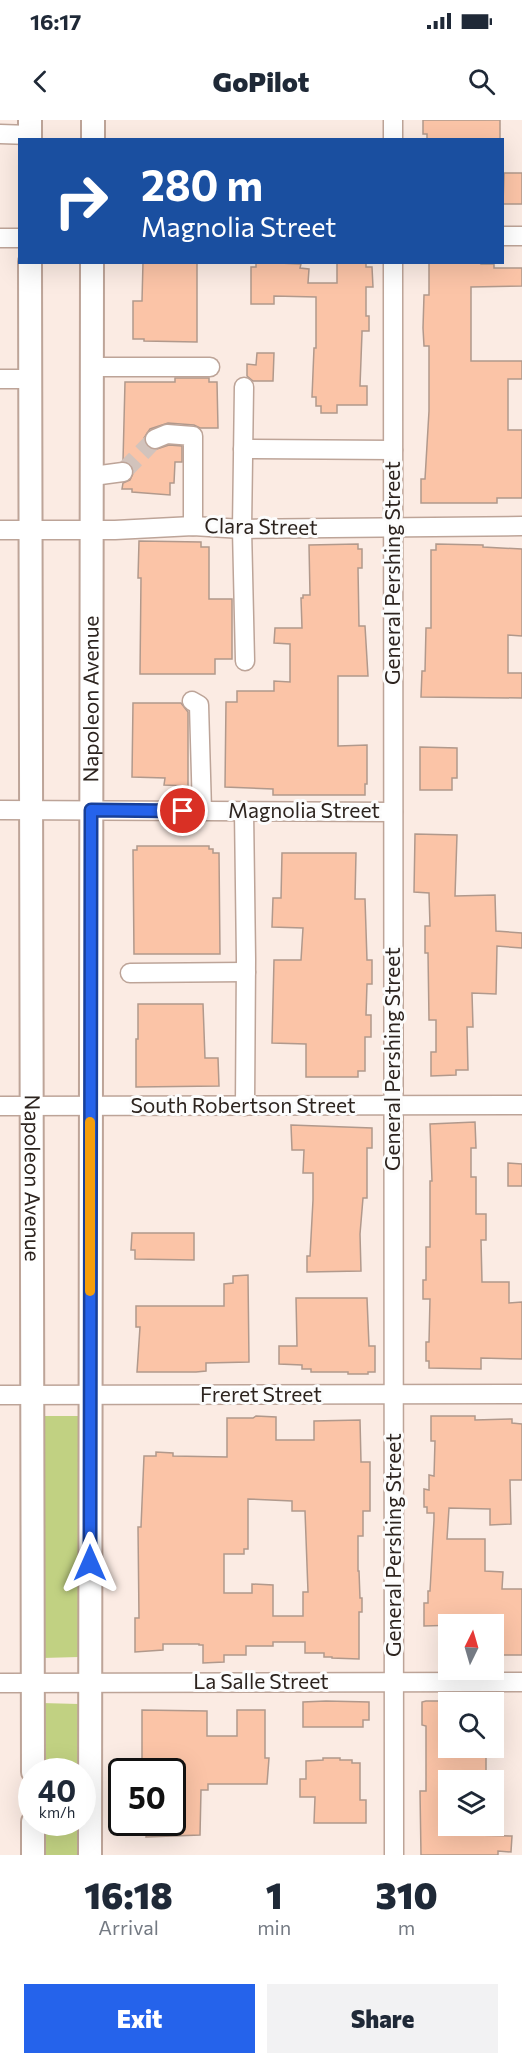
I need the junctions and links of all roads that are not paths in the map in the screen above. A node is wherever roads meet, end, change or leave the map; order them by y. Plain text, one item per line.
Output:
1 (93, 120) edge
2 (393, 120) edge
3 (30, 132) edge
4 (0, 134) edge
5 (93, 138) edge
6 (393, 138) edge
7 (504, 236) edge
8 (522, 236) edge
9 (0, 238) edge
10 (18, 238) edge
11 (30, 264) edge
12 (92, 264) edge
13 (393, 264) edge
14 (92, 367) junction
15 (210, 367) dead end
16 (0, 379) edge
17 (30, 379) junction
18 (244, 387) dead end
19 (155, 439) tunnel mouth
20 (243, 449) junction
21 (393, 450) junction
22 (123, 472) tunnel mouth
23 (93, 476) junction
24 (193, 526) junction
25 (522, 526) edge
26 (393, 527) junction
27 (242, 529) junction
28 (0, 530) edge
29 (30, 530) junction
30 (92, 530) junction
31 (245, 661) dead end
32 (192, 701) dead end
33 (0, 810) edge
34 (30, 810) junction
35 (91, 810) junction
36 (202, 811) junction
37 (244, 811) junction
38 (393, 812) junction
39 (246, 972) junction
40 (130, 973) dead end
41 (393, 1105) junction
42 (522, 1105) edge
43 (0, 1106) edge
44 (245, 1106) junction
45 (31, 1107) junction
46 (91, 1107) junction
47 (394, 1394) junction
48 (522, 1394) edge
49 (0, 1395) edge
50 (32, 1395) junction
51 (90, 1395) junction
52 (33, 1682) junction
53 (89, 1682) junction
54 (394, 1682) junction
55 (522, 1682) edge
56 (0, 1683) edge
57 (33, 1758) edge
58 (33, 1836) edge
59 (33, 1855) edge
60 (90, 1855) edge
61 (394, 1855) edge

1 - 5 main road
2 - 6 street
3 - 4 street
7 - 8 street
9 - 10 street
11 - 17 main road, Napoleon Avenue
12 - 14 main road, Napoleon Avenue
13 - 21 street, General Pershing Street
14 - 15 street
14 - 23 main road, Napoleon Avenue
16 - 17 street
17 - 29 main road, Napoleon Avenue
18 - 20 street
19 - 24 street
20 - 21 street
20 - 27 street
21 - 26 street, General Pershing Street
22 - 23 street
23 - 30 main road, Napoleon Avenue
24 - 27 street, Clara Street
24 - 30 street, Clara Street
25 - 26 street, Clara Street
26 - 27 street, Clara Street
26 - 38 street, General Pershing Street
27 - 31 street
28 - 29 street, Clara Street
29 - 30 street, Clara Street
29 - 34 main road, Napoleon Avenue
30 - 35 main road, Napoleon Avenue
32 - 36 street
33 - 34 street, Magnolia Street
34 - 35 street, Magnolia Street
34 - 45 main road, Napoleon Avenue
35 - 36 street, Magnolia Street
35 - 46 main road, Napoleon Avenue
36 - 37 street, Magnolia Street
37 - 38 street, Magnolia Street
37 - 39 street
38 - 41 street, General Pershing Street
39 - 40 street
39 - 44 street
41 - 42 street, South Robertson Street
41 - 44 street, South Robertson Street
41 - 47 street, General Pershing Street
43 - 45 street, South Robertson Street
44 - 46 street, South Robertson Street
45 - 46 street, South Robertson Street
45 - 50 main road, Napoleon Avenue
46 - 51 main road, Napoleon Avenue
47 - 48 street, Freret Street
47 - 51 street, Freret Street
47 - 54 street, General Pershing Street
49 - 50 street, Freret Street
50 - 51 street, Freret Street
50 - 52 main road, Napoleon Avenue
51 - 53 main road, Napoleon Avenue
52 - 53 street, La Salle Street
52 - 56 street, La Salle Street
52 - 57 main road, Napoleon Avenue
53 - 54 street, La Salle Street
53 - 60 main road, Napoleon Avenue
54 - 55 street, La Salle Street
54 - 61 street, General Pershing Street
58 - 59 main road

